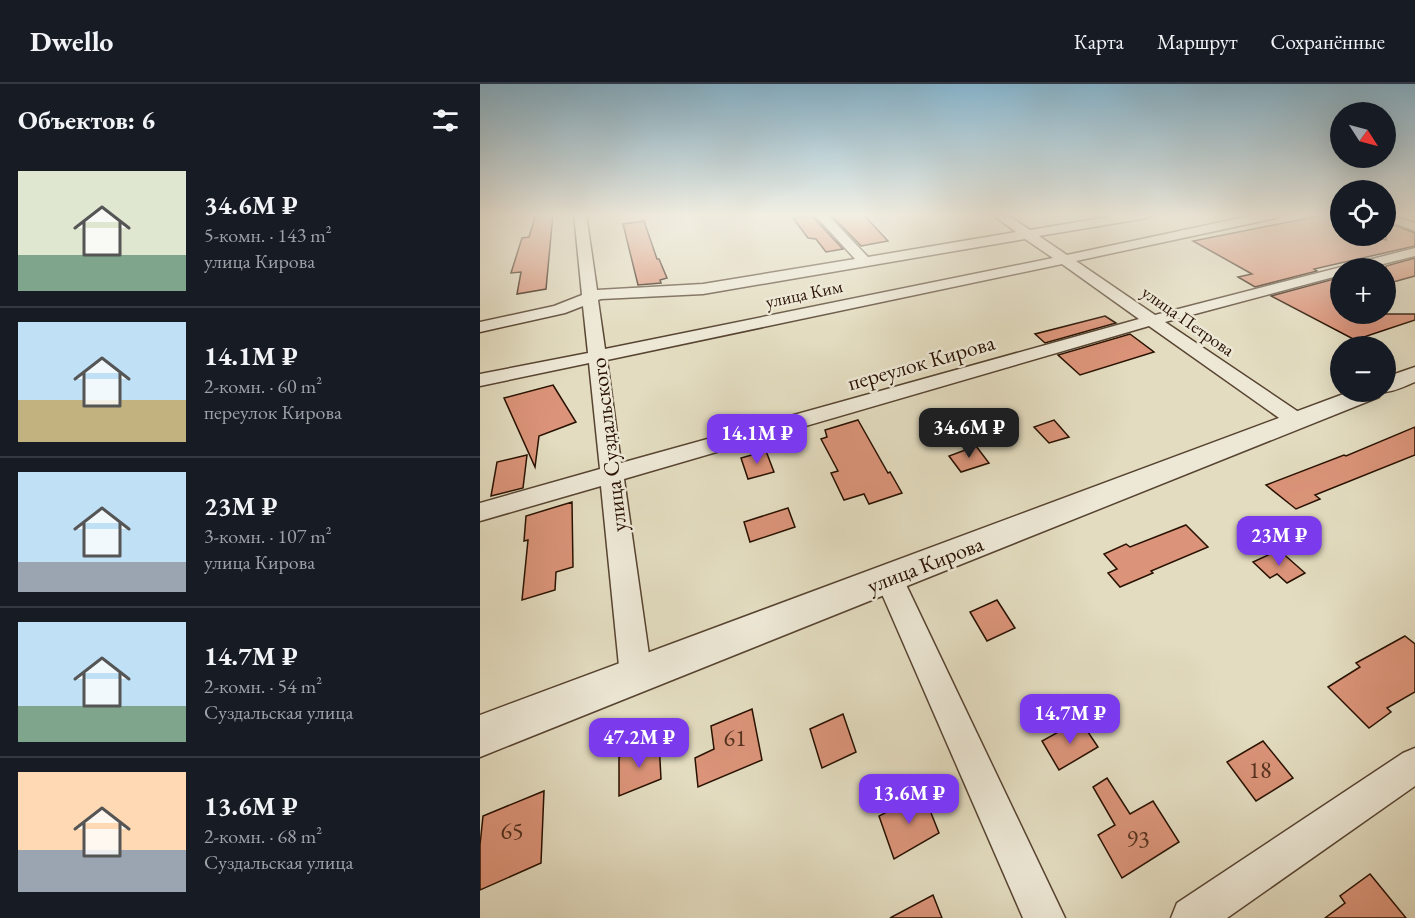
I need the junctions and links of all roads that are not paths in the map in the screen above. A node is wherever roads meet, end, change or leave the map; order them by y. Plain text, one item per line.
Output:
1 (585, 253) edge
2 (857, 253) edge
3 (922, 253) edge
4 (1054, 253) edge
5 (1092, 253) edge
6 (1411, 253) edge
7 (1391, 258) edge
8 (1063, 259) junction
9 (866, 263) junction
10 (1330, 274) edge
11 (590, 298) junction
12 (1152, 321) junction
13 (480, 327) edge
14 (597, 356) junction
15 (1415, 374) edge
16 (480, 380) edge
17 (1396, 382) edge
18 (1344, 402) edge
19 (1296, 420) junction
20 (611, 475) junction
21 (480, 512) edge
22 (889, 578) junction
23 (636, 676) junction
24 (480, 736) edge
25 (1415, 765) edge
26 (1044, 918) edge
27 (1192, 918) edge

1 - 11 street, улица Суздальского
2 - 9 street
3 - 9 street, улица Ким
4 - 8 street, улица Петрова
5 - 8 street, улица Ким
6 - 7 street
8 - 12 street, улица Петрова
8 - 14 street, улица Ким
9 - 11 street, улица Ким
10 - 12 street, переулок Кирова
11 - 13 street, улица Ким
11 - 14 street, улица Суздальского
12 - 19 street, улица Петрова
12 - 20 street, переулок Кирова
14 - 16 street, улица Ким
14 - 20 street, улица Суздальского
15 - 17 street
18 - 19 street, улица Кирова
19 - 22 street, улица Кирова
20 - 21 street, переулок Кирова
20 - 23 street, улица Суздальского
22 - 23 street, улица Кирова
22 - 26 street
23 - 24 street, улица Кирова
25 - 27 street

